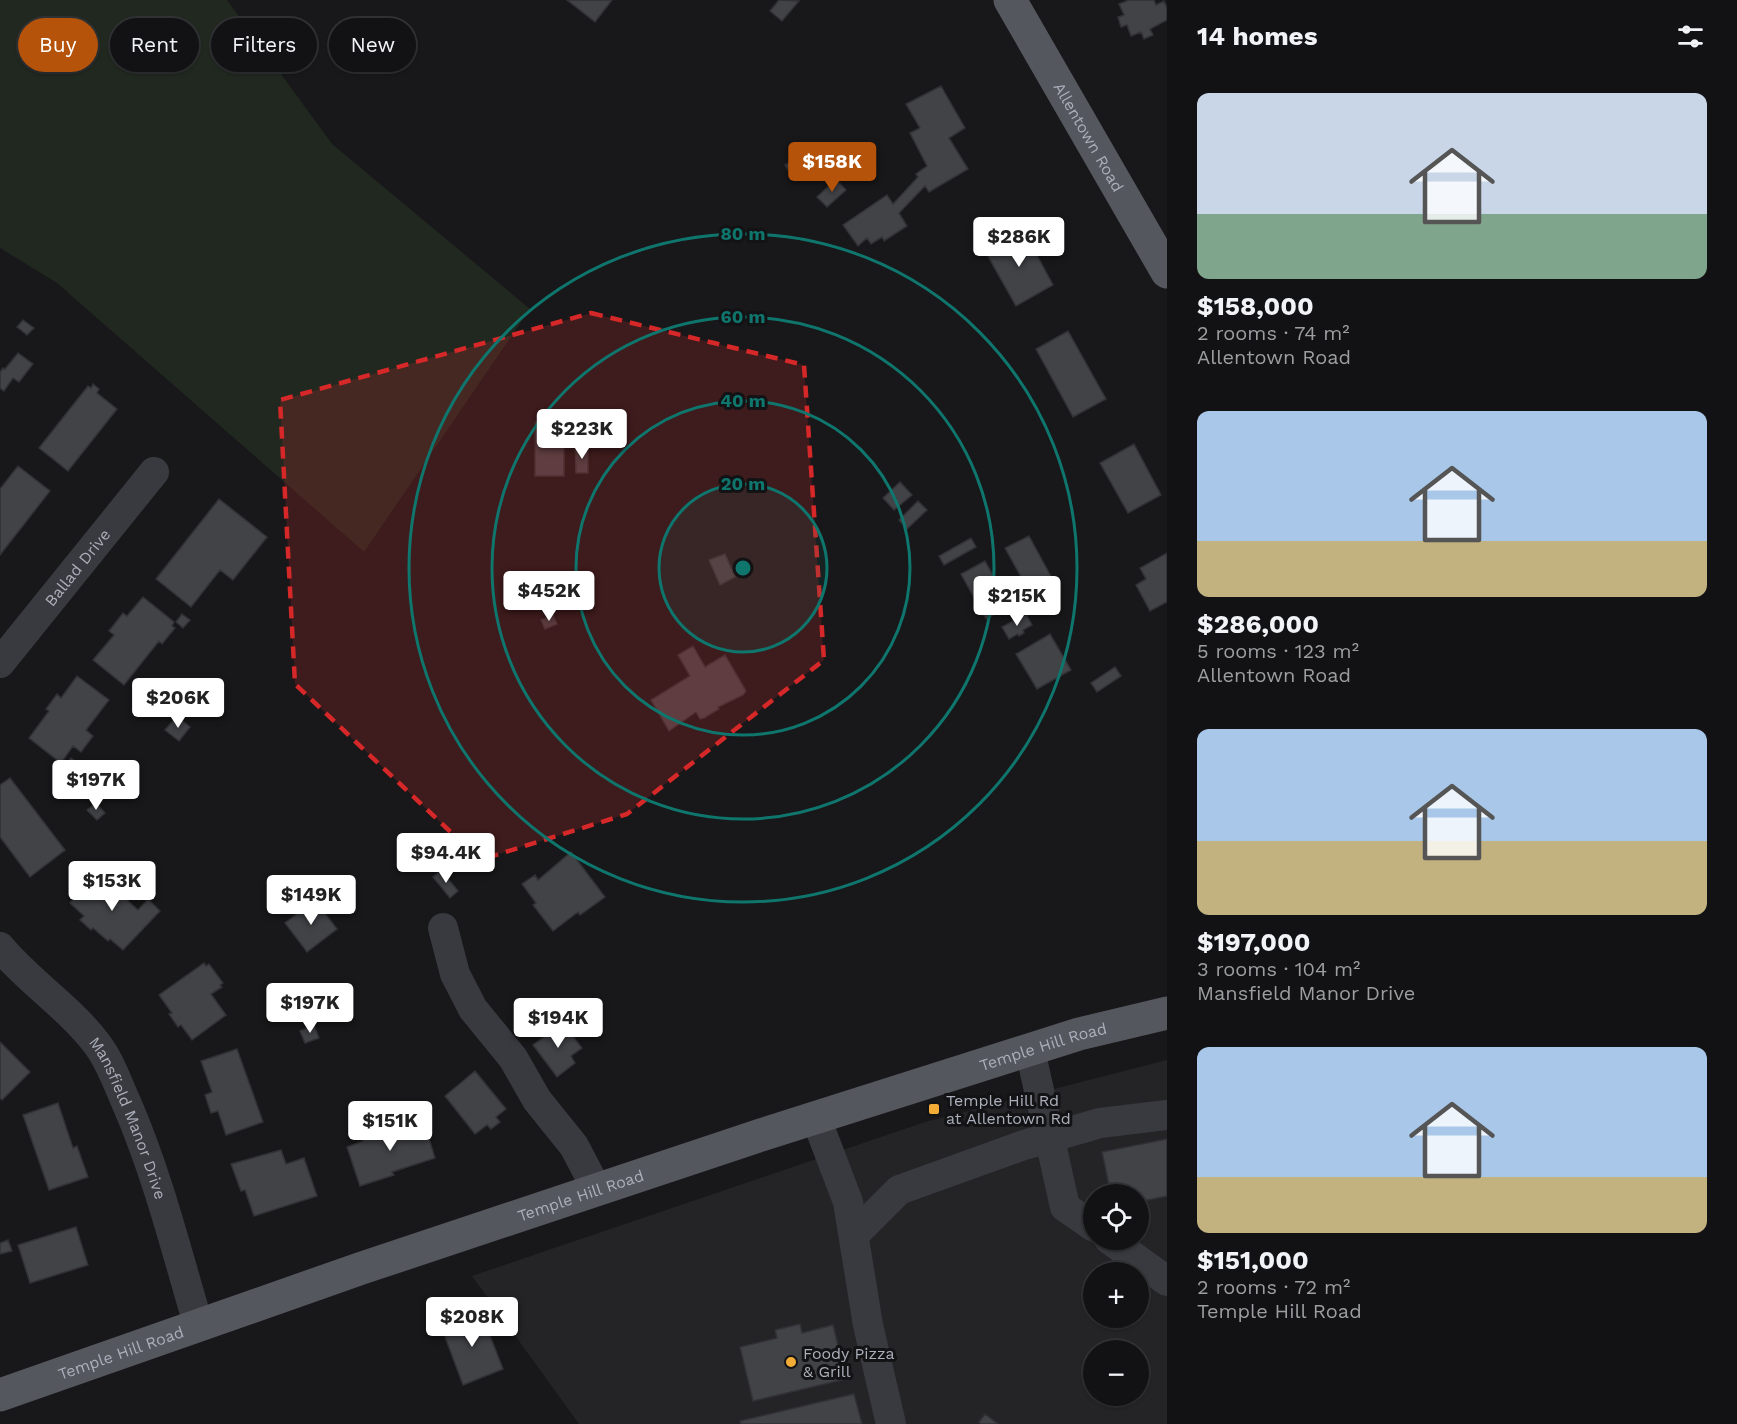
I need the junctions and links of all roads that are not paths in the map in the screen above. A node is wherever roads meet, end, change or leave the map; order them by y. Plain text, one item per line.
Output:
1 (1010, 0) edge
2 (1167, 272) edge
3 (154, 472) dead end
4 (0, 663) edge
5 (443, 928) dead end
6 (0, 947) edge
7 (1167, 1013) edge
8 (1030, 1050) junction
9 (1167, 1115) edge
10 (816, 1118) junction
11 (1048, 1138) junction
12 (597, 1190) junction
13 (1083, 1219) edge
14 (854, 1235) junction
15 (1124, 1250) edge
16 (1167, 1281) edge
17 (198, 1324) junction
18 (0, 1395) edge
19 (891, 1424) edge

1 - 2 main road, Allentown Road
3 - 4 street, Ballad Drive
5 - 12 street
6 - 17 street, Mansfield Manor Drive
7 - 8 main road, Temple Hill Road
8 - 10 main road, Temple Hill Road
8 - 11 street
9 - 11 street
10 - 12 main road, Temple Hill Road
10 - 14 street
11 - 13 street
11 - 14 street
12 - 17 main road, Temple Hill Road
14 - 19 street
15 - 16 street
17 - 18 main road, Temple Hill Road

